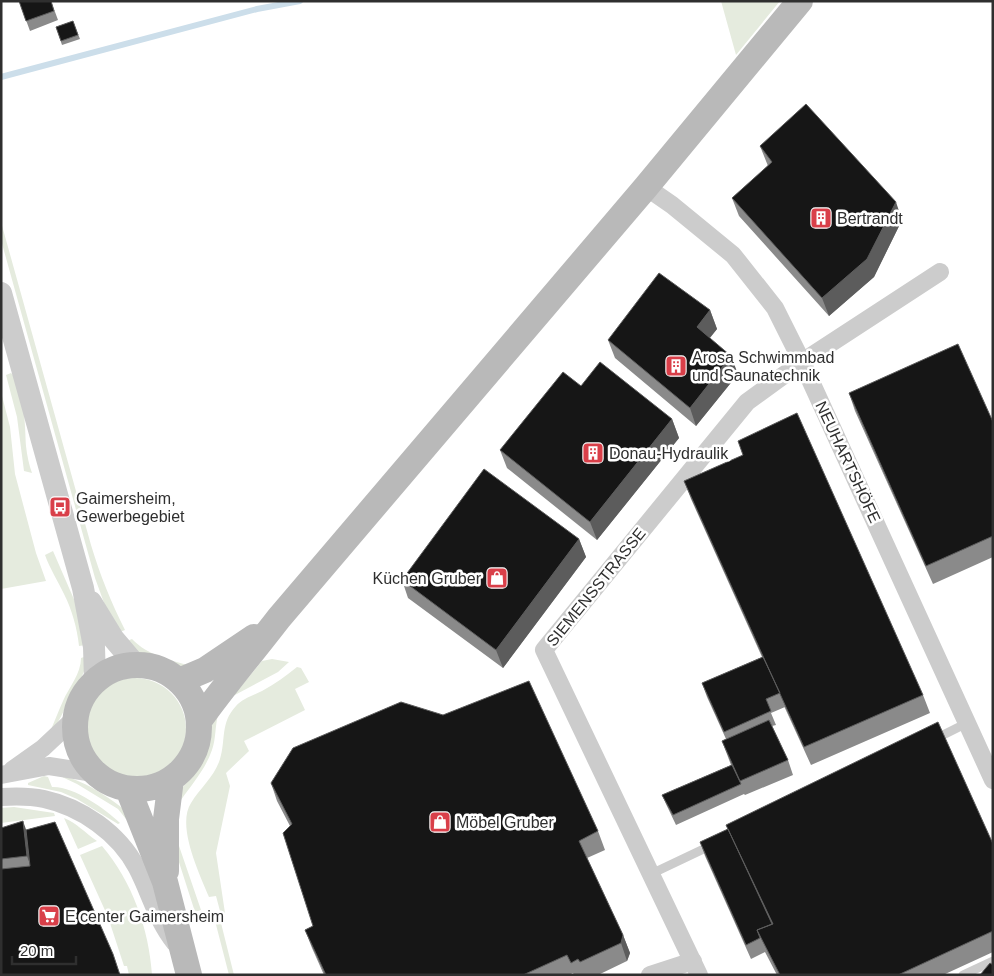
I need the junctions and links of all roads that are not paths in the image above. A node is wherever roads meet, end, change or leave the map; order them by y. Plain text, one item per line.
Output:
1 (800, 1) edge
2 (646, 187) junction
3 (940, 272) dead end
4 (1, 293) edge
5 (802, 362) junction
6 (83, 588) junction
7 (279, 618) junction
8 (135, 664) junction
9 (95, 680) junction
10 (179, 681) junction
11 (75, 718) junction
12 (199, 722) junction
13 (967, 723) junction
14 (924, 744) edge
15 (94, 773) junction
16 (5, 774) edge
17 (171, 779) junction
18 (993, 780) edge
19 (128, 789) junction
20 (1, 797) edge
21 (722, 840) edge
22 (651, 874) junction
23 (166, 882) junction
24 (993, 961) edge
25 (186, 963) edge
26 (696, 968) edge
27 (650, 975) edge
28 (963, 975) edge

1 - 2 main road
2 - 5 street, NEUHARTSHÖFE
2 - 7 main road
3 - 5 street
4 - 6 street
5 - 13 street, NEUHARTSHÖFE
5 - 22 street, SIEMENSSTRASSE
6 - 8 street
6 - 9 street
7 - 10 main road
7 - 12 main road
8 - 9 main road
8 - 10 main road
9 - 11 main road
10 - 12 main road
11 - 15 main road
11 - 16 street
12 - 17 main road
13 - 14 lane
13 - 18 street, NEUHARTSHÖFE
15 - 16 street
15 - 19 main road
17 - 19 main road
17 - 23 main road
19 - 23 main road
20 - 25 street
21 - 22 lane
22 - 26 street, SIEMENSSTRASSE
23 - 25 main road
24 - 28 lane
26 - 27 street, SIEMENSSTRASSE

